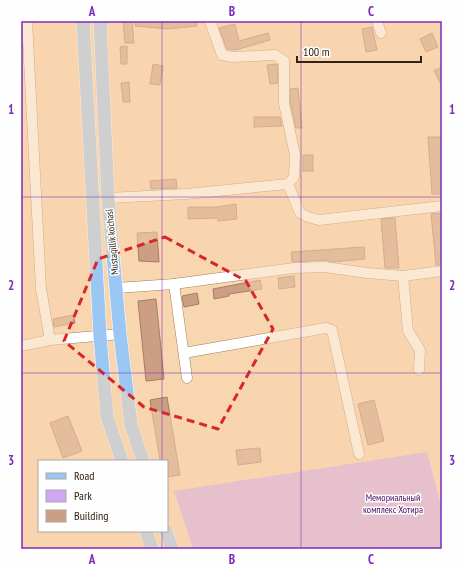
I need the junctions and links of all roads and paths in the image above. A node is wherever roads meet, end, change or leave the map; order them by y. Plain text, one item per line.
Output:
1 (27, 21) edge
2 (83, 21) edge
3 (100, 21) edge
4 (210, 21) edge
5 (377, 21) edge
6 (381, 33) dead end
7 (288, 184) junction
8 (108, 198) junction
9 (442, 206) edge
10 (442, 271) edge
11 (403, 276) junction
12 (174, 284) junction
13 (117, 288) junction
14 (120, 334) junction
15 (100, 336) junction
16 (50, 340) junction
17 (21, 346) edge
18 (184, 353) junction
19 (419, 370) dead end
20 (187, 378) dead end
21 (359, 454) dead end
22 (122, 460) edge
23 (143, 460) edge
24 (146, 532) edge
25 (166, 532) edge
26 (152, 549) edge
27 (172, 549) edge

1 - 16 street
2 - 15 main road, Mustaqillik ko’chasi
3 - 8 main road, Mustaqillik ko’chasi
4 - 7 street
5 - 6 street
7 - 8 street
7 - 9 street
8 - 13 main road, Mustaqillik ko’chasi
10 - 11 street
11 - 12 street
11 - 19 street
12 - 13 street
12 - 18 street
13 - 14 main road, Mustaqillik ko’chasi
14 - 15 street
14 - 23 main road, Mustaqillik ko’chasi
15 - 16 street
15 - 22 main road, Mustaqillik ko’chasi
16 - 17 street
18 - 20 street
18 - 21 street
24 - 26 main road
25 - 27 main road

